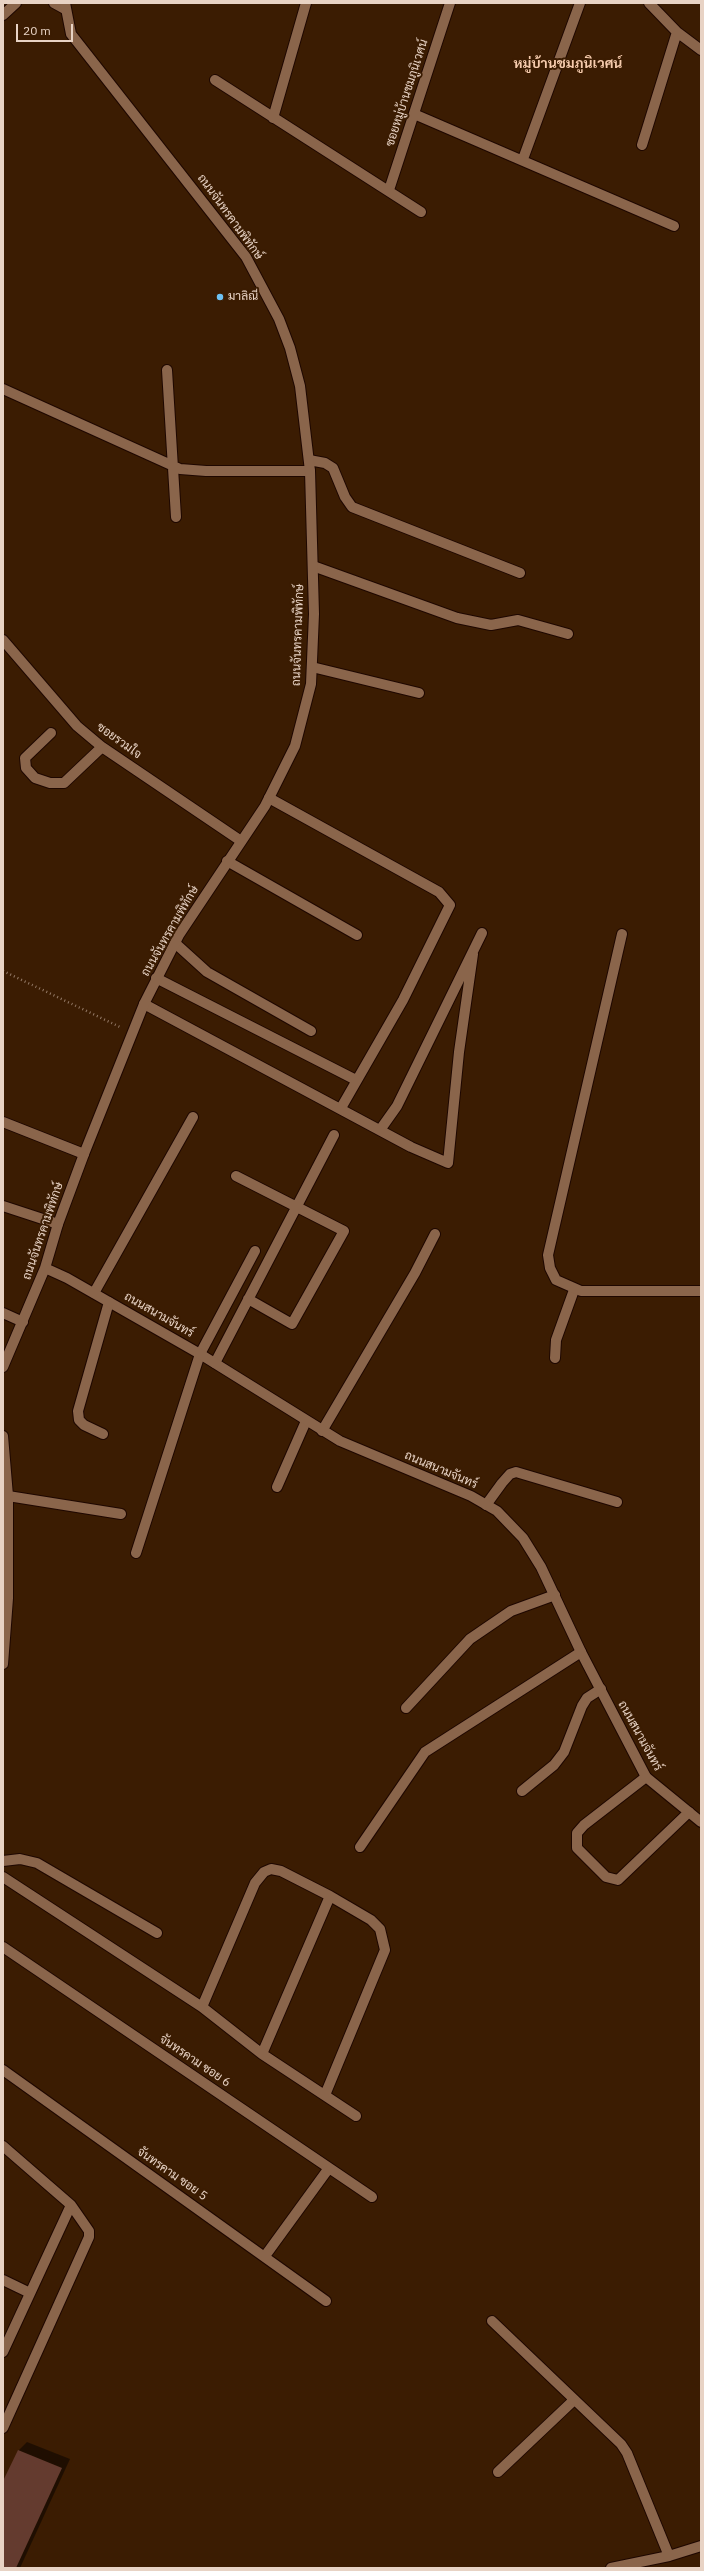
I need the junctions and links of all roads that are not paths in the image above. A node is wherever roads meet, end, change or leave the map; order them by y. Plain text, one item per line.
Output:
1 (16, 3) edge
2 (54, 3) edge
3 (306, 3) edge
4 (450, 3) edge
5 (580, 3) edge
6 (649, 3) edge
7 (65, 6) edge
8 (3, 16) edge
9 (677, 32) junction
10 (701, 50) edge
11 (215, 80) dead end
12 (414, 114) junction
13 (273, 118) junction
14 (642, 145) dead end
15 (523, 159) junction
16 (389, 190) junction
17 (421, 212) dead end
18 (674, 226) dead end
19 (167, 370) dead end
20 (3, 389) edge
21 (309, 460) junction
22 (172, 466) junction
23 (310, 471) junction
24 (176, 517) dead end
25 (313, 566) junction
26 (520, 573) dead end
27 (568, 634) dead end
28 (3, 640) edge
29 (312, 667) junction
30 (419, 693) dead end
31 (51, 733) dead end
32 (102, 747) junction
33 (269, 798) junction
34 (241, 841) junction
35 (227, 861) junction
36 (357, 934) dead end
37 (482, 934) dead end
38 (622, 934) dead end
39 (175, 943) junction
40 (473, 954) junction
41 (156, 978) junction
42 (144, 1004) junction
43 (311, 1031) dead end
44 (356, 1080) junction
45 (341, 1108) junction
46 (193, 1117) dead end
47 (3, 1122) edge
48 (380, 1130) junction
49 (334, 1135) dead end
50 (84, 1154) junction
51 (236, 1176) dead end
52 (3, 1206) edge
53 (296, 1207) junction
54 (58, 1224) junction
55 (435, 1234) dead end
56 (255, 1250) dead end
57 (45, 1268) junction
58 (574, 1290) junction
59 (701, 1291) edge
60 (94, 1293) junction
61 (248, 1299) junction
62 (110, 1302) junction
63 (3, 1313) edge
64 (23, 1322) junction
65 (200, 1354) junction
66 (555, 1358) dead end
67 (215, 1362) junction
68 (3, 1367) edge
69 (306, 1421) junction
70 (322, 1431) junction
71 (103, 1434) dead end
72 (3, 1436) edge
73 (277, 1487) dead end
74 (8, 1496) junction
75 (617, 1502) dead end
76 (486, 1505) junction
77 (121, 1514) dead end
78 (136, 1552) dead end
79 (555, 1595) junction
80 (4, 1647) edge
81 (581, 1652) junction
82 (3, 1664) edge
83 (600, 1690) junction
84 (406, 1708) dead end
85 (646, 1777) junction
86 (522, 1791) dead end
87 (689, 1812) junction
88 (701, 1822) edge
89 (360, 1847) dead end
90 (3, 1861) edge
91 (3, 1877) edge
92 (330, 1896) junction
93 (157, 1933) dead end
94 (3, 1948) edge
95 (202, 2007) junction
96 (262, 2054) junction
97 (3, 2070) edge
98 (325, 2095) junction
99 (356, 2116) dead end
100 (3, 2146) edge
101 (329, 2168) junction
102 (372, 2197) dead end
103 (71, 2205) junction
104 (266, 2256) junction
105 (3, 2280) edge
106 (30, 2293) junction
107 (326, 2301) dead end
108 (492, 2320) dead end
109 (3, 2352) edge
110 (574, 2400) junction
111 (4, 2426) edge
112 (498, 2472) dead end
113 (701, 2546) edge
114 (669, 2556) junction
115 (611, 2568) edge

1 - 8 street
2 - 7 street
3 - 13 street
4 - 12 street, ซอยหมู่บ้านชมภูนิเวศน์
5 - 15 street
6 - 9 street
7 - 21 street, ถนนจันทรคามพิทักษ์
9 - 10 street
9 - 14 street
11 - 13 street
12 - 15 street
12 - 16 street, ซอยหมู่บ้านชมภูนิเวศน์
13 - 16 street
15 - 18 street
16 - 17 street
19 - 22 street
20 - 22 street
21 - 23 street, ถนนจันทรคามพิทักษ์
21 - 26 street
22 - 23 street
22 - 24 street
23 - 25 street, ถนนจันทรคามพิทักษ์
25 - 27 street
25 - 29 street, ถนนจันทรคามพิทักษ์
28 - 32 street, ซอยรวมใจ
29 - 30 street
29 - 33 street, ถนนจันทรคามพิทักษ์
31 - 32 street
32 - 34 street, ซอยรวมใจ
33 - 34 street, ถนนจันทรคามพิทักษ์
33 - 44 street
34 - 35 street, ถนนจันทรคามพิทักษ์
35 - 36 street
35 - 39 street, ถนนจันทรคามพิทักษ์
37 - 40 street
38 - 58 street
39 - 41 street, ถนนจันทรคามพิทักษ์
39 - 43 street
40 - 48 street
40 - 48 street
41 - 42 street, ถนนจันทรคามพิทักษ์
41 - 44 street
42 - 45 street
42 - 50 street, ถนนจันทรคามพิทักษ์
44 - 45 street
45 - 48 street
46 - 60 street
47 - 50 street
49 - 53 street
50 - 54 street, ถนนจันทรคามพิทักษ์
51 - 53 street
52 - 54 street
53 - 61 street
53 - 61 street
54 - 57 street, ถนนจันทรคามพิทักษ์
55 - 70 street
56 - 65 street
57 - 60 street, ถนนสนามจันทร์
57 - 64 street, ถนนจันทรคามพิทักษ์
58 - 59 street
58 - 66 street
60 - 62 street, ถนนสนามจันทร์
61 - 67 street
62 - 65 street, ถนนสนามจันทร์
62 - 71 street
63 - 64 street
64 - 68 street, ถนนจันทรคามพิทักษ์
65 - 67 street, ถนนสนามจันทร์
65 - 78 street
67 - 69 street, ถนนสนามจันทร์
69 - 70 street, ถนนสนามจันทร์
69 - 73 street
70 - 76 street, ถนนสนามจันทร์
72 - 74 street
74 - 77 street
74 - 80 street
75 - 76 street
76 - 79 street, ถนนสนามจันทร์
79 - 81 street, ถนนสนามจันทร์
79 - 84 street
80 - 82 street
81 - 83 street, ถนนสนามจันทร์
81 - 89 street
83 - 85 street, ถนนสนามจันทร์
83 - 86 street
85 - 87 street, ถนนสนามจันทร์
85 - 87 street
87 - 88 street, ถนนสนามจันทร์
90 - 93 street
91 - 95 street
92 - 95 street
92 - 96 street
92 - 98 street
94 - 101 street, จันทรคาม ซอย 6
95 - 96 street
96 - 98 street
97 - 104 street, จันทรคาม ซอย 5
98 - 99 street
100 - 103 street
101 - 102 street, จันทรคาม ซอย 6
101 - 104 street
103 - 106 street
103 - 111 street
104 - 107 street, จันทรคาม ซอย 5
105 - 106 street
106 - 109 street
108 - 110 street
110 - 112 street
110 - 114 street
113 - 114 street
114 - 115 street

